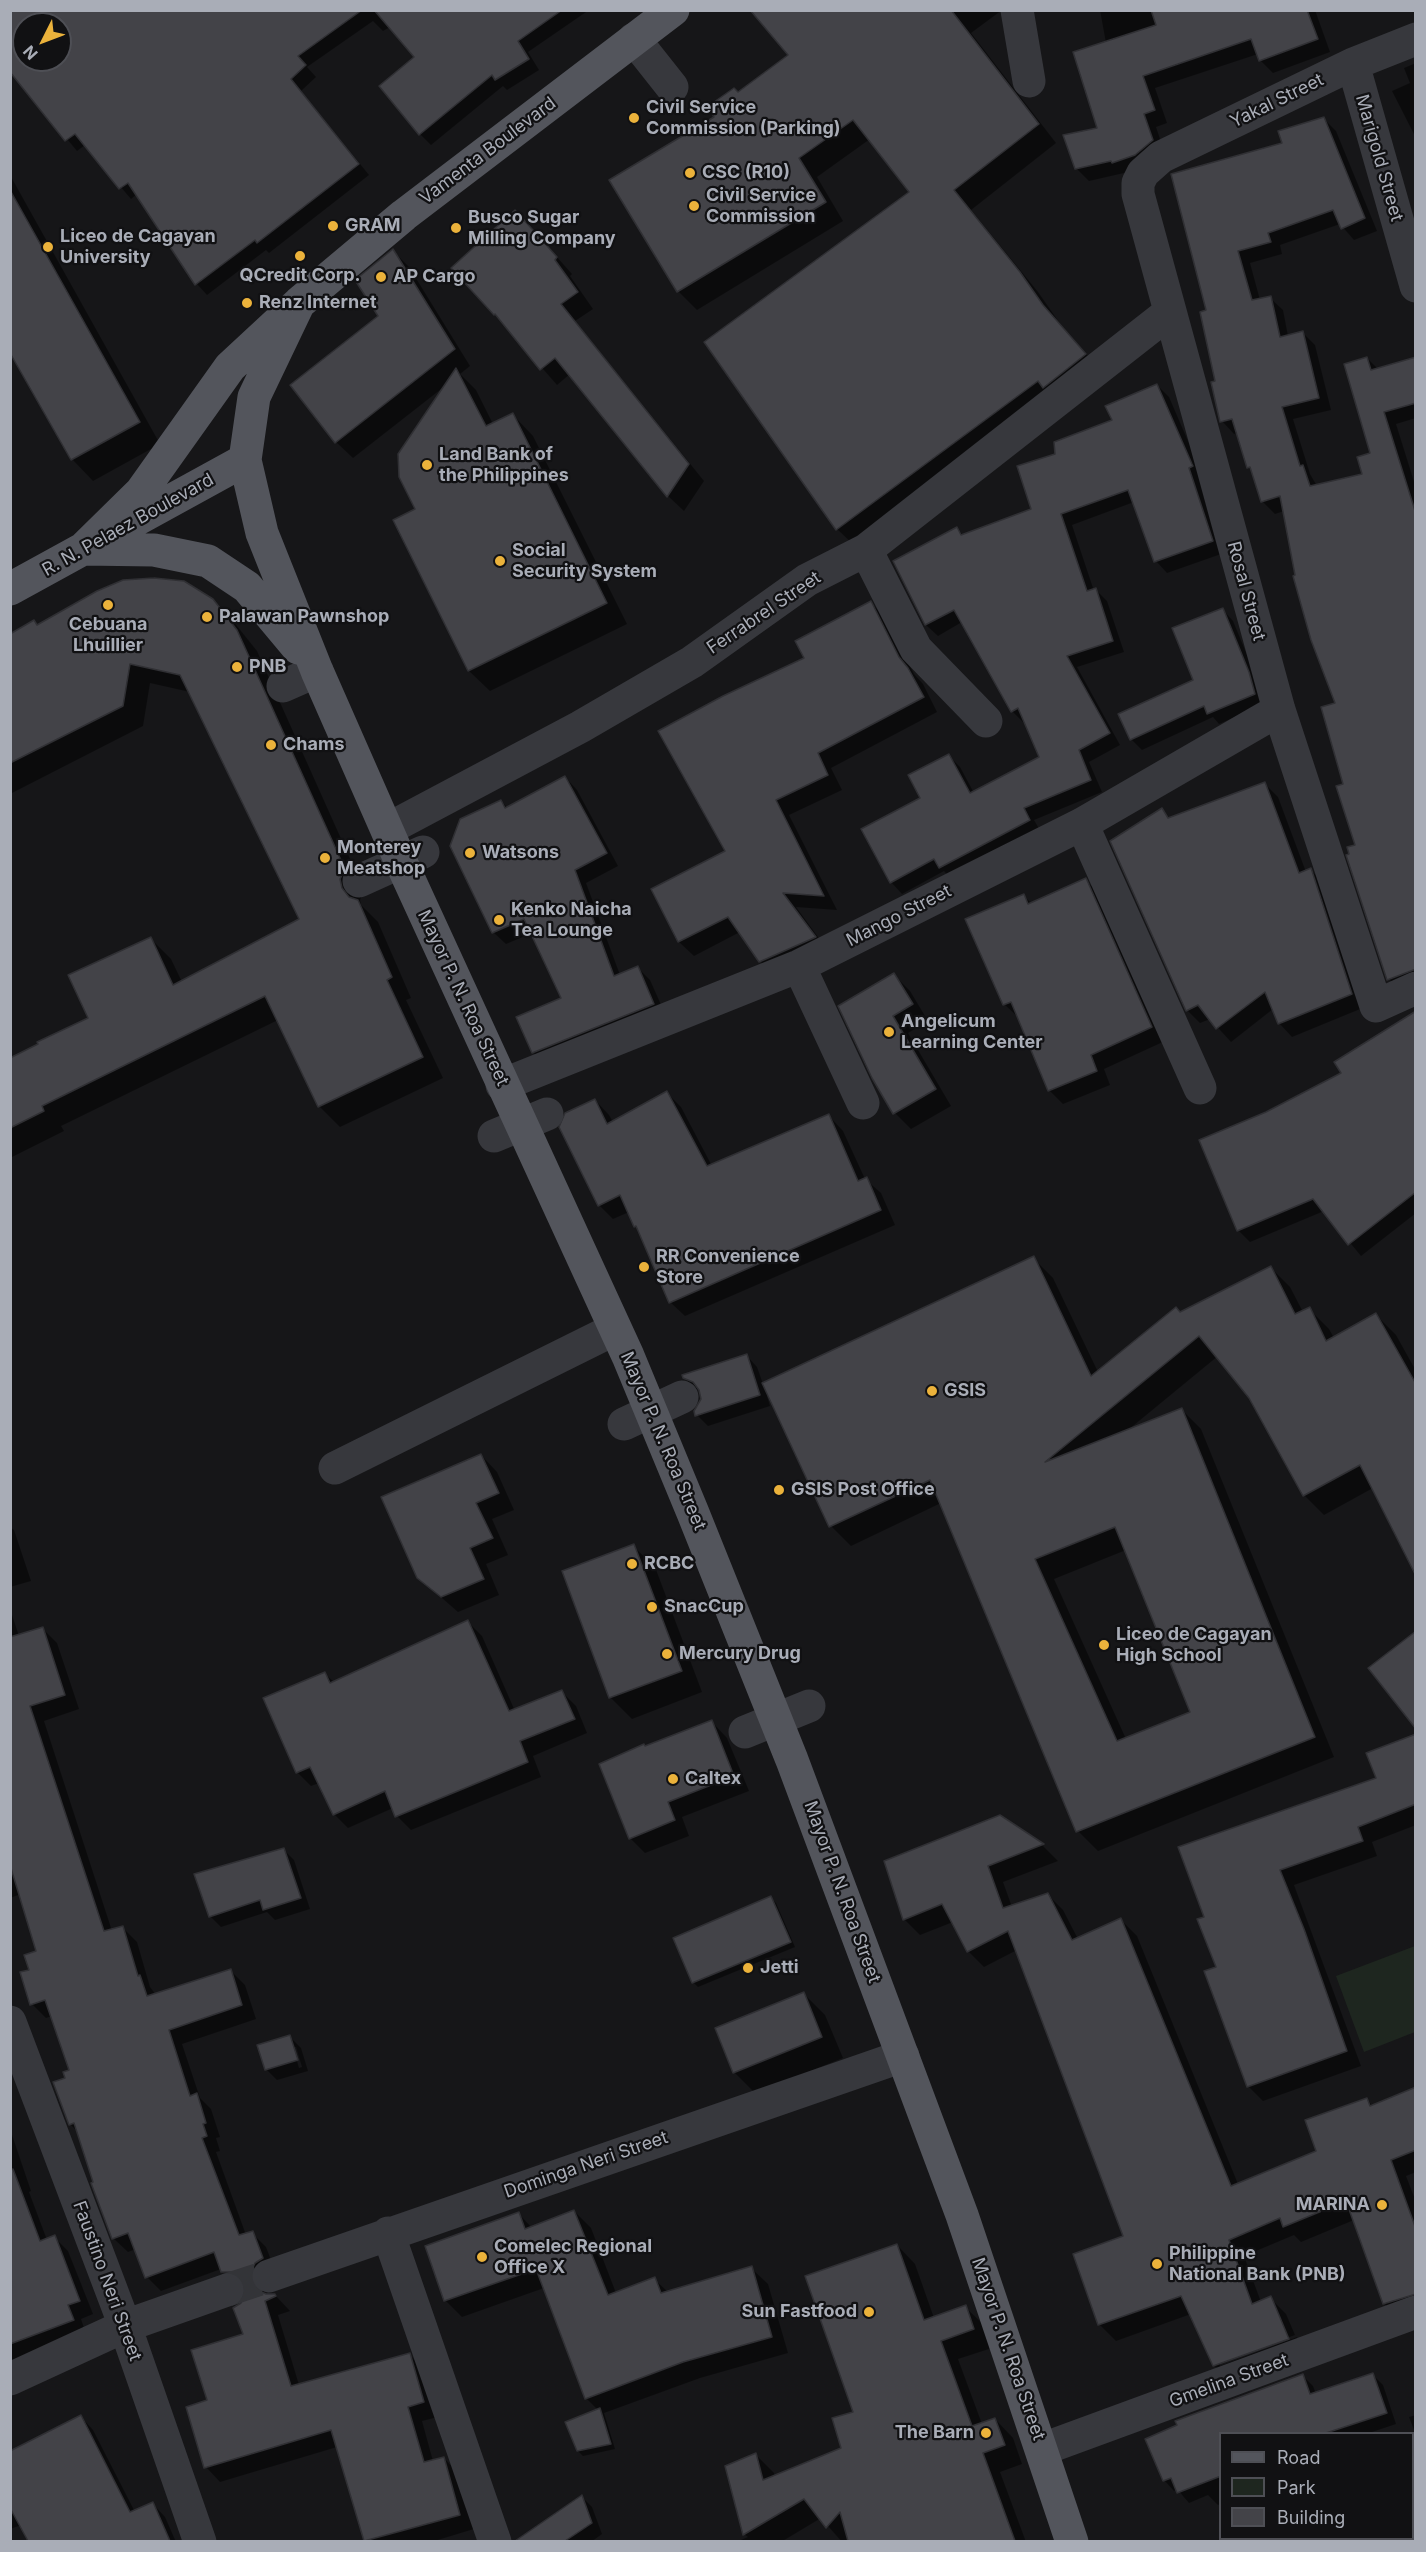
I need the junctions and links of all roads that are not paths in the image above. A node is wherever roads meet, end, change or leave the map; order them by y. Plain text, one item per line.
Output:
1 (673, 10) edge
2 (1025, 19) edge
3 (634, 39) junction
4 (1416, 39) edge
5 (1353, 64) junction
6 (1029, 81) dead end
7 (672, 87) dead end
8 (1143, 172) joint
9 (1416, 286) edge
10 (299, 303) junction
11 (1170, 312) junction
12 (245, 460) junction
13 (83, 549) junction
14 (866, 550) junction
15 (10, 589) edge
16 (317, 671) junction
17 (283, 686) dead end
18 (1279, 710) junction
19 (986, 721) dead end
20 (1082, 824) junction
21 (388, 829) junction
22 (412, 857) junction
23 (359, 881) dead end
24 (799, 966) junction
25 (1416, 988) edge
26 (502, 1085) junction
27 (1200, 1088) dead end
28 (863, 1103) dead end
29 (615, 1329) junction
30 (682, 1397) dead end
31 (637, 1417) junction
32 (335, 1468) dead end
33 (809, 1706) dead end
34 (776, 1719) junction
35 (745, 1732) dead end
36 (10, 2022) edge
37 (903, 2056) junction
38 (18, 2064) edge
39 (388, 2233) junction
40 (269, 2276) tunnel mouth
41 (227, 2290) tunnel mouth
42 (1416, 2312) edge
43 (125, 2326) junction
44 (10, 2379) edge
45 (1043, 2449) junction
46 (200, 2541) edge
47 (495, 2541) edge
48 (1072, 2541) edge

1 - 3 main road, Vamenta Boulevard
2 - 6 street
3 - 7 street
3 - 10 main road, Vamenta Boulevard
4 - 5 street, Yakal Street
5 - 8 street, Yakal Street
5 - 9 street, Marigold Street
8 - 11 street, Rosal Street
10 - 12 main road, Vamenta Boulevard
10 - 13 main road
11 - 14 street, Ferrabrel Street
11 - 18 street, Rosal Street
12 - 13 main road, R. N. Pelaez Boulevard
12 - 16 main road, Mayor P. N. Roa Street
13 - 15 main road, R. N. Pelaez Boulevard
13 - 16 main road
14 - 19 street
14 - 21 street, Ferrabrel Street
16 - 17 street
16 - 21 main road, Mayor P. N. Roa Street
18 - 20 street, Mango Street
18 - 25 street, Rosal Street
20 - 24 street, Mango Street
20 - 27 street
21 - 22 main road, Mayor P. N. Roa Street
22 - 23 street
22 - 26 main road, Mayor P. N. Roa Street
24 - 26 street, Mango Street
24 - 28 street
26 - 29 main road, Mayor P. N. Roa Street
29 - 31 main road, Mayor P. N. Roa Street
29 - 32 street
30 - 31 street
31 - 34 main road, Mayor P. N. Roa Street
33 - 34 street
34 - 35 street
34 - 37 main road, Mayor P. N. Roa Street
36 - 38 street, Faustino Neri Street
37 - 39 street, Dominga Neri Street
37 - 45 main road, Mayor P. N. Roa Street
38 - 43 street, Faustino Neri Street
39 - 40 street, Dominga Neri Street
39 - 47 street
41 - 43 street
42 - 45 street, Gmelina Street
43 - 44 street
43 - 46 street, Faustino Neri Street
45 - 48 main road, Mayor P. N. Roa Street

